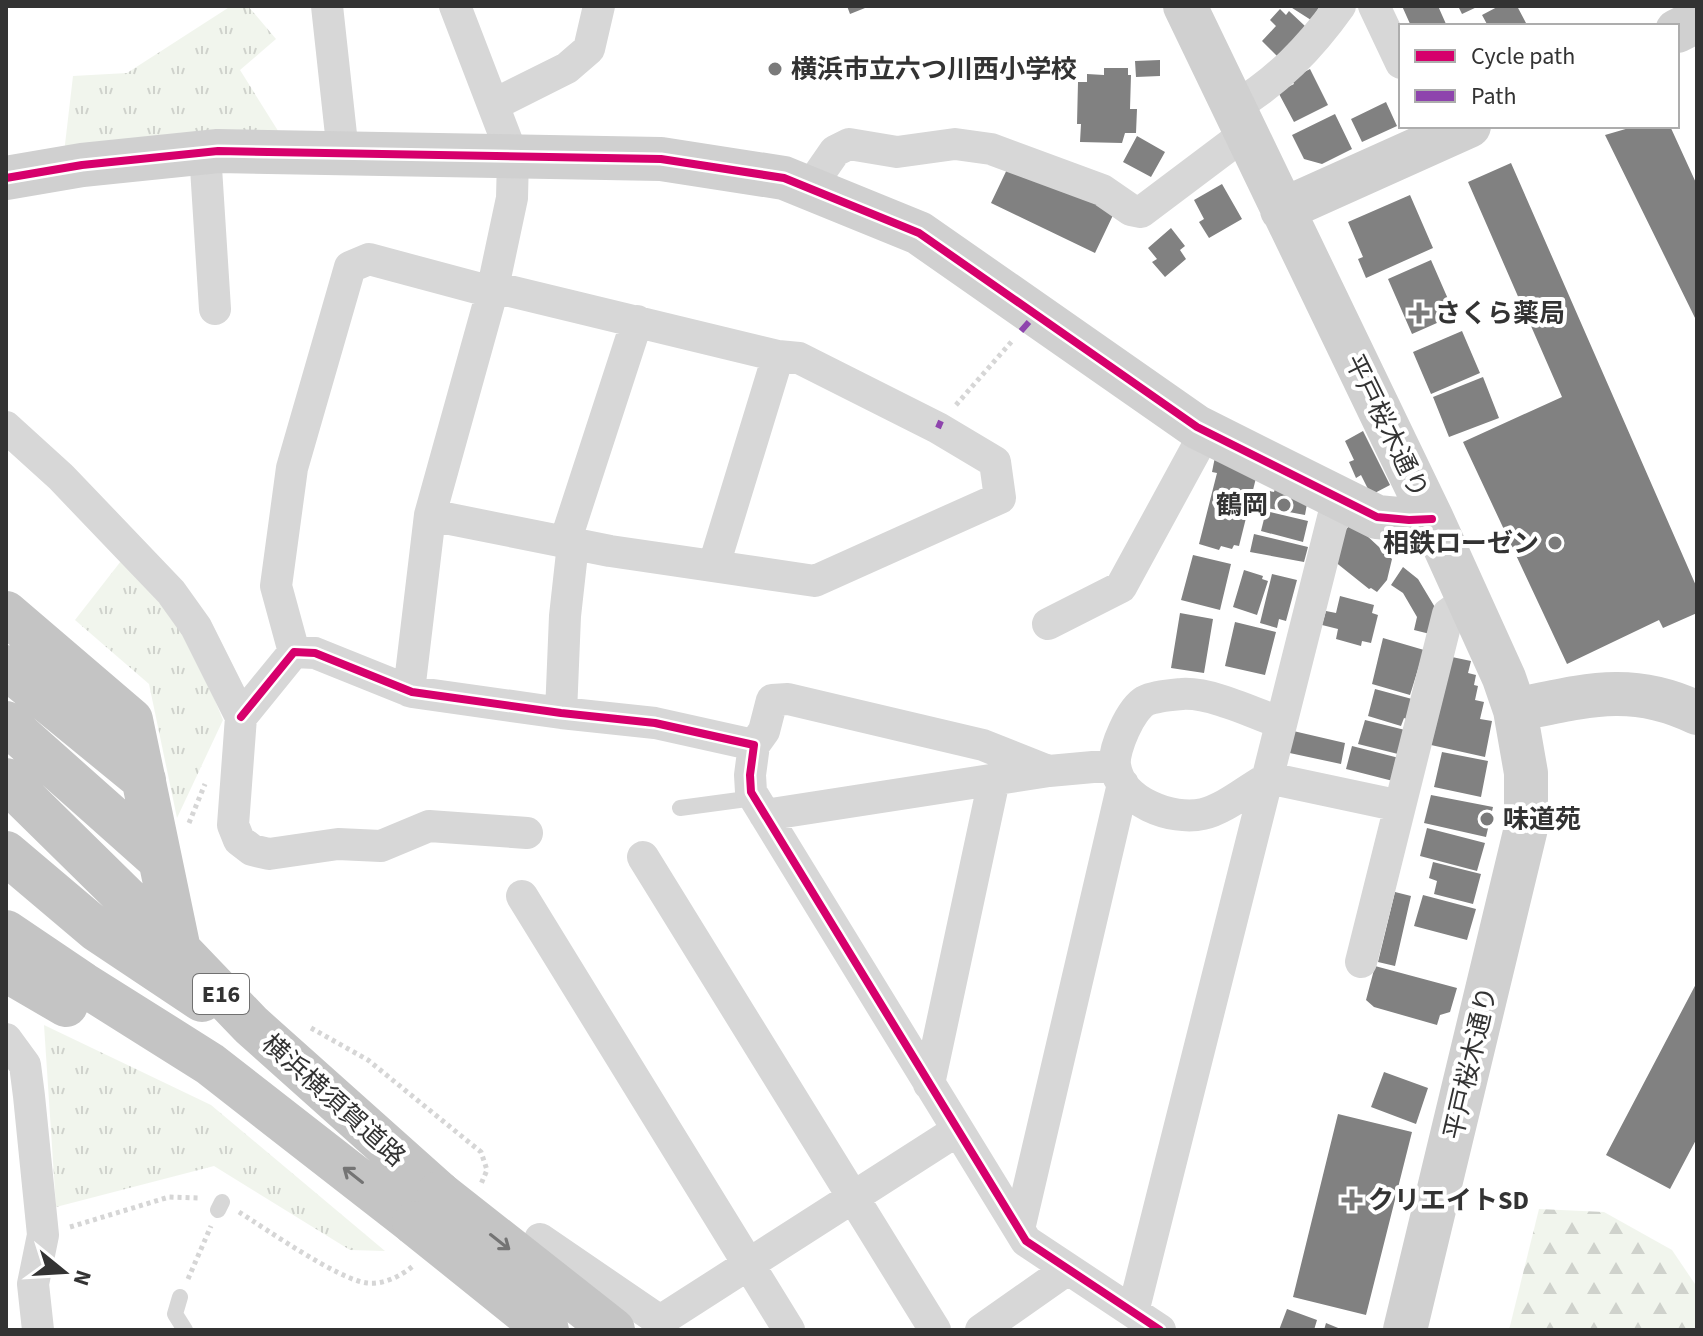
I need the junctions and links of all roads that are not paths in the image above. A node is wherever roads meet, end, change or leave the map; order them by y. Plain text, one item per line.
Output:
1 (327, 6) edge
2 (455, 6) edge
3 (599, 6) edge
4 (1185, 6) edge
5 (1340, 6) edge
6 (1374, 6) edge
7 (1697, 21) edge
8 (1679, 30) edge
9 (1399, 59) edge
10 (493, 105) junction
11 (1240, 121) junction
12 (1446, 131) edge
13 (205, 152) junction
14 (343, 153) junction
15 (513, 157) junction
16 (6, 178) edge
17 (810, 187) junction
18 (1282, 210) junction
19 (492, 289) junction
20 (215, 309) dead end
21 (637, 321) junction
22 (778, 356) junction
23 (6, 427) edge
24 (1206, 431) junction
25 (1338, 498) junction
26 (430, 515) junction
27 (1432, 519) junction
28 (569, 543) junction
29 (714, 565) junction
30 (1469, 599) junction
31 (6, 613) edge
32 (1048, 624) dead end
33 (6, 636) edge
34 (294, 652) junction
35 (6, 667) edge
36 (409, 691) junction
37 (6, 694) edge
38 (1515, 710) junction
39 (561, 713) junction
40 (1697, 713) edge
41 (241, 717) junction
42 (6, 723) edge
43 (1281, 723) junction
44 (754, 745) junction
45 (6, 749) edge
46 (1049, 771) junction
47 (1119, 774) junction
48 (1268, 778) junction
49 (6, 780) edge
50 (994, 780) junction
51 (6, 805) edge
52 (759, 806) junction
53 (1400, 806) junction
54 (680, 808) dead end
55 (6, 827) edge
56 (527, 833) dead end
57 (6, 853) edge
58 (643, 857) dead end
59 (161, 865) junction
60 (6, 880) edge
61 (522, 896) dead end
62 (62, 901) junction
63 (6, 905) edge
64 (6, 932) edge
65 (6, 952) edge
66 (1361, 962) dead end
67 (16, 979) edge
68 (6, 1039) edge
69 (214, 1072) junction
70 (929, 1084) junction
71 (958, 1130) junction
72 (853, 1198) junction
73 (443, 1203) junction
74 (1019, 1229) junction
75 (540, 1239) dead end
76 (749, 1264) junction
77 (1068, 1269) junction
78 (180, 1297) road end
79 (1133, 1312) junction
80 (38, 1330) edge
81 (185, 1330) edge
82 (547, 1330) edge
83 (613, 1330) edge
84 (789, 1330) edge
85 (935, 1330) edge
86 (981, 1330) edge
87 (1160, 1330) edge
88 (1405, 1330) edge

1 - 14 street
2 - 10 street
3 - 10 street
4 - 11 street, 平戸桜木通り
5 - 11 street
6 - 9 street
7 - 8 street
10 - 15 street
11 - 17 street
11 - 18 street, 平戸桜木通り
12 - 18 street
13 - 14 street
13 - 16 street
13 - 20 street
14 - 15 street
15 - 17 street
15 - 19 street
17 - 24 street
18 - 27 street, 平戸桜木通り
19 - 21 street
19 - 26 street
19 - 34 street
21 - 22 street
21 - 28 street
22 - 29 street
22 - 29 street
23 - 41 street
24 - 25 street
24 - 32 street
25 - 27 street
25 - 43 street
26 - 28 street
26 - 36 street
27 - 30 street, 平戸桜木通り
28 - 29 street
28 - 39 street
30 - 38 street, 平戸桜木通り
30 - 53 street
31 - 59 highway
33 - 59 highway
34 - 36 street
34 - 41 street
35 - 59 highway
36 - 39 street
37 - 59 highway
38 - 40 street
38 - 88 street, 平戸桜木通り
39 - 44 street
41 - 56 street
42 - 59 highway
43 - 47 street
43 - 48 street
44 - 46 street
44 - 52 street
45 - 59 highway
46 - 47 street
46 - 50 street
47 - 48 street
47 - 74 street
48 - 53 street
48 - 79 street
49 - 59 highway, 横浜横須賀道路 / E16
50 - 52 street
50 - 70 street
51 - 59 highway
52 - 54 lane
52 - 70 street
53 - 66 street
55 - 59 highway
57 - 62 highway
58 - 72 street
59 - 62 highway
59 - 73 highway, 横浜横須賀道路 / E16
60 - 62 highway
61 - 76 street
63 - 69 highway
64 - 69 highway, 横浜横須賀道路 / E16
65 - 69 highway
67 - 69 highway
68 - 80 street
73 -> 69 highway, 横浜横須賀道路 / E16
70 - 71 street
71 - 72 street
71 - 74 street
72 - 76 street
72 - 85 street
73 - 82 highway, 横浜横須賀道路 / E16, bridge
73 -> 83 highway, 横浜横須賀道路 / E16, bridge
74 - 77 street
75 - 76 street
76 - 84 street
77 - 79 street
77 - 86 street
78 - 81 lane
79 - 87 street

